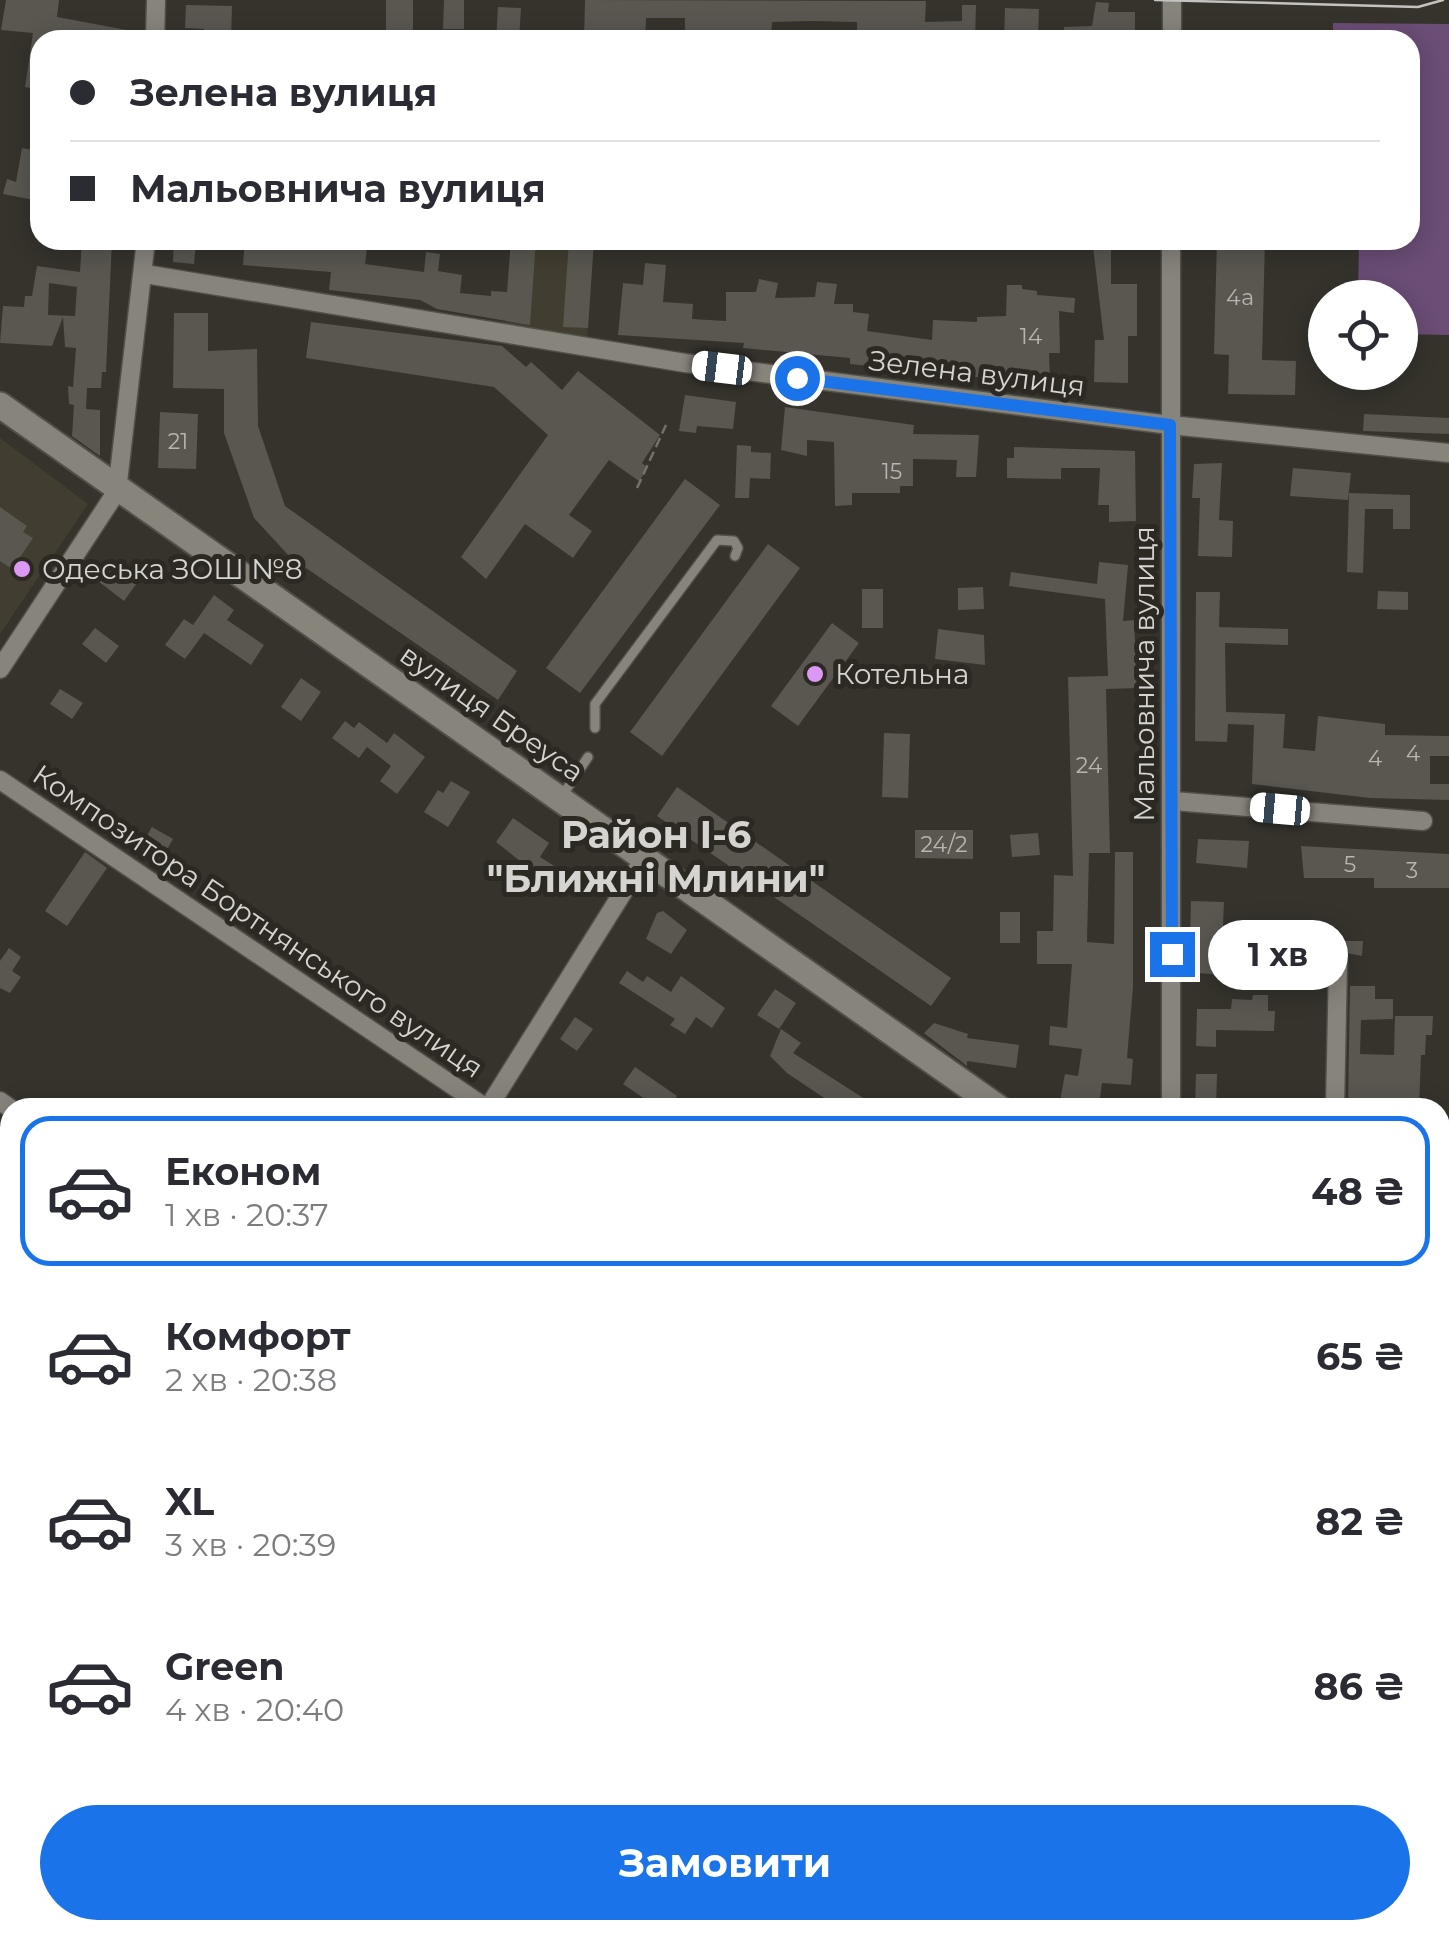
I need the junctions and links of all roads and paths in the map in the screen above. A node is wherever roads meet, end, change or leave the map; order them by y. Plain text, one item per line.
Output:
1 (156, 0) edge
2 (1172, 0) edge
3 (154, 30) edge
4 (1172, 30) edge
5 (146, 250) edge
6 (1171, 250) edge
7 (145, 274) junction
8 (0, 404) edge
9 (666, 425) dead end
10 (1170, 425) junction
11 (1449, 453) edge
12 (638, 488) dead end
13 (117, 491) junction
14 (735, 556) dead end
15 (0, 670) edge
16 (595, 728) dead end
17 (588, 757) dead end
18 (0, 780) edge
19 (561, 796) junction
20 (1173, 800) junction
21 (1423, 821) dead end
22 (645, 857) junction
23 (1338, 963) dead end
24 (472, 1098) edge
25 (493, 1098) edge
26 (984, 1098) edge
27 (1171, 1098) edge
28 (1335, 1098) edge

1 - 3 street
2 - 4 street
5 - 7 street
6 - 10 street, Мальовнича вулиця
7 - 10 street, Зелена вулиця
7 - 13 street
8 - 13 street, вулиця Бреуса
9 - 12 path
10 - 11 street, Зелена вулиця
10 - 20 street, Мальовнича вулиця
13 - 15 street
13 - 19 street, вулиця Бреуса
14 - 16 lane
17 - 19 lane
18 - 24 street, Композитора Бортнянського вулиця
19 - 22 street, вулиця Бреуса
20 - 21 street
20 - 27 street, Мальовнича вулиця
22 - 25 street
22 - 26 street, вулиця Бреуса
23 - 28 street

